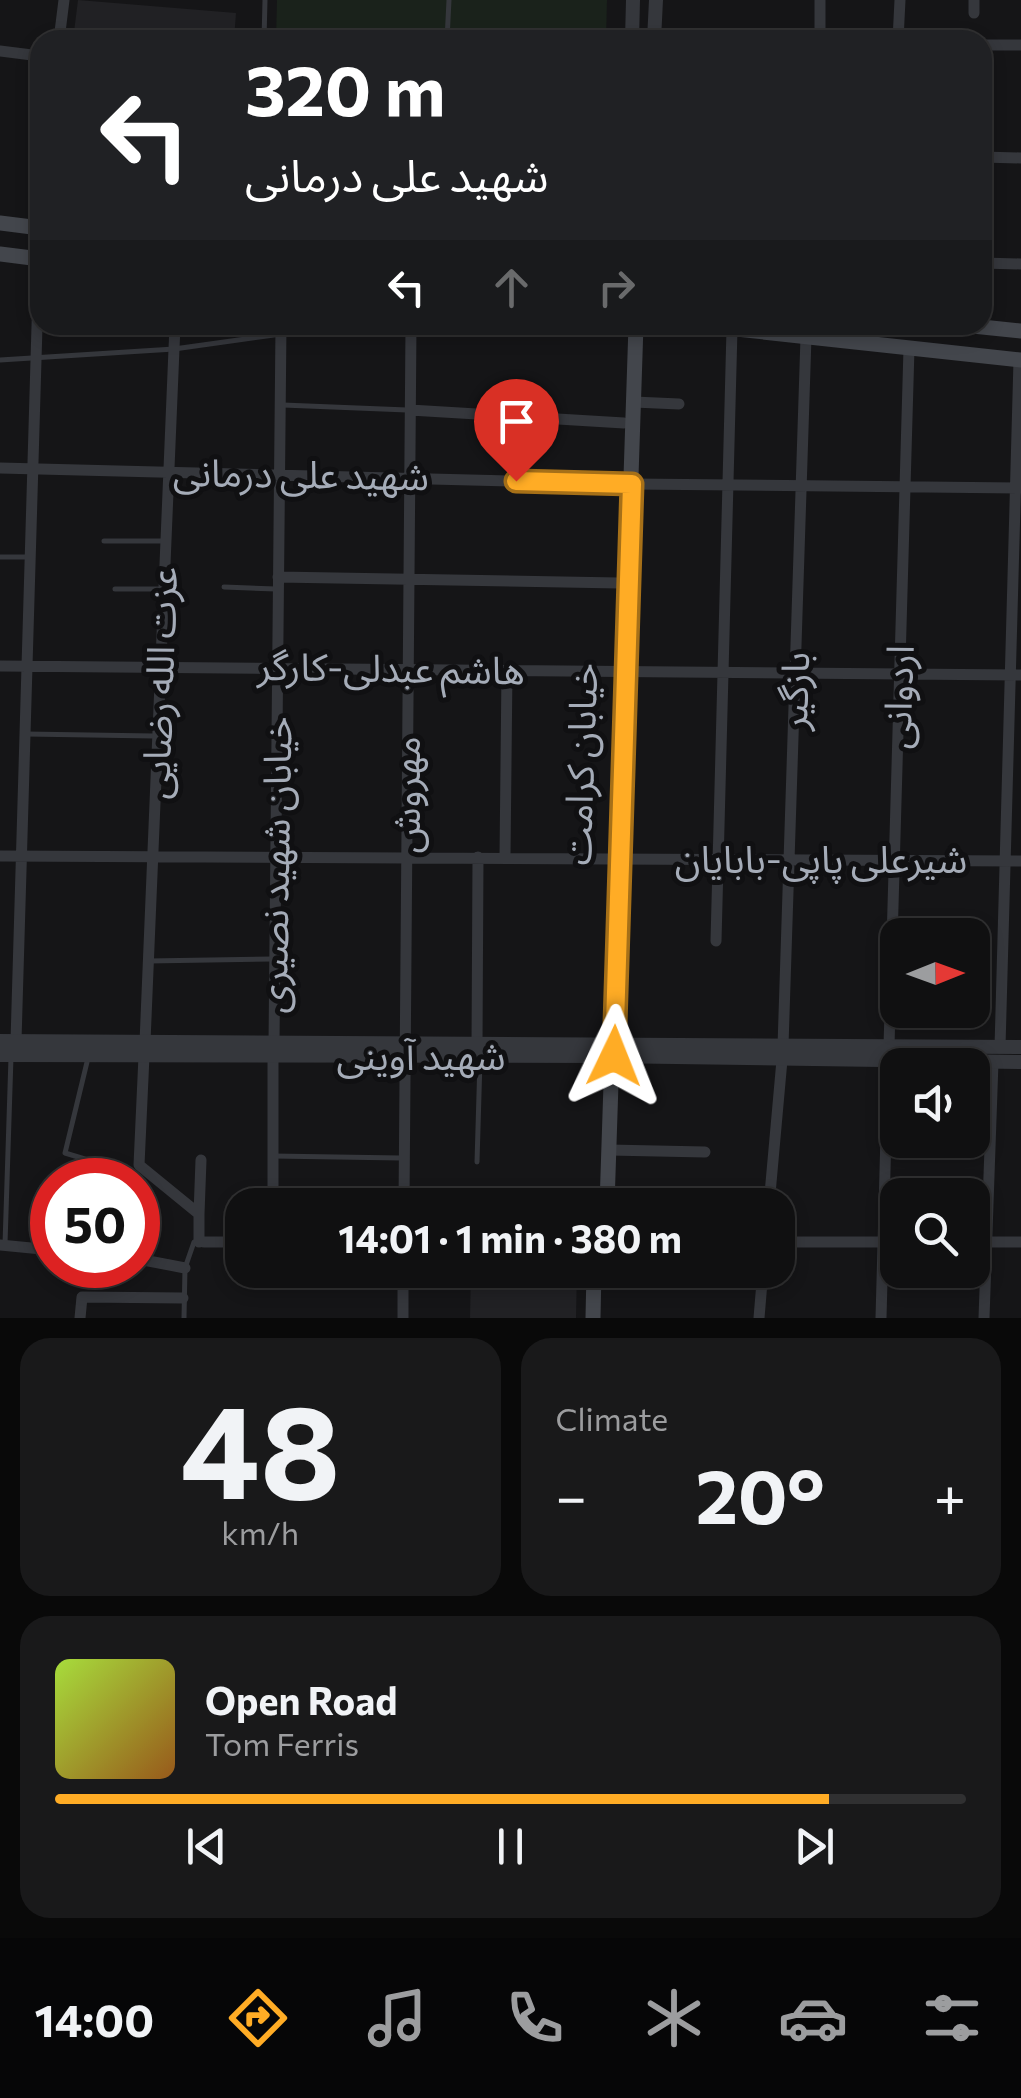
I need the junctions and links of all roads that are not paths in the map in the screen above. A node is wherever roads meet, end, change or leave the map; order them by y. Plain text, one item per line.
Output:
1 (64, 0) edge
2 (265, 0) edge
3 (449, 0) edge
4 (633, 0) edge
5 (656, 0) edge
6 (820, 0) edge
7 (900, 0) edge
8 (60, 30) edge
9 (264, 30) edge
10 (448, 30) edge
11 (632, 30) edge
12 (654, 30) edge
13 (820, 30) edge
14 (898, 30) edge
15 (992, 44) edge
16 (1021, 45) edge
17 (0, 52) edge
18 (30, 55) edge
19 (992, 157) edge
20 (1021, 158) edge
21 (0, 223) edge
22 (30, 226) edge
23 (0, 254) edge
24 (30, 257) edge
25 (992, 263) edge
26 (1021, 264) edge
27 (992, 328) edge
28 (1021, 331) edge
29 (35, 335) edge
30 (175, 335) edge
31 (247, 335) edge
32 (281, 335) edge
33 (411, 335) edge
34 (626, 335) edge
35 (636, 335) edge
36 (732, 335) edge
37 (788, 335) edge
38 (806, 337) junction
39 (174, 348) junction
40 (910, 348) junction
41 (34, 358) junction
42 (0, 360) edge
43 (1020, 360) edge
44 (634, 402) junction
45 (280, 404) junction
46 (679, 404) dead end
47 (410, 410) junction
48 (624, 423) junction
49 (0, 468) edge
50 (31, 468) junction
51 (168, 472) junction
52 (279, 475) junction
53 (410, 478) junction
54 (628, 484) junction
55 (728, 484) junction
56 (802, 487) junction
57 (906, 488) junction
58 (1018, 488) edge
59 (104, 541) dead end
60 (166, 541) junction
61 (0, 557) edge
62 (29, 557) junction
63 (409, 580) junction
64 (278, 583) junction
65 (620, 583) junction
66 (224, 587) dead end
67 (115, 588) dead end
68 (164, 589) junction
69 (0, 666) edge
70 (26, 666) junction
71 (160, 667) junction
72 (278, 668) junction
73 (408, 670) junction
74 (507, 670) junction
75 (621, 672) junction
76 (723, 673) junction
77 (796, 674) junction
78 (900, 674) junction
79 (1016, 675) edge
80 (24, 734) junction
81 (158, 736) junction
82 (276, 855) junction
83 (0, 856) edge
84 (21, 856) junction
85 (152, 856) junction
86 (407, 856) junction
87 (478, 857) junction
88 (505, 857) junction
89 (616, 858) junction
90 (718, 859) junction
91 (790, 860) junction
92 (895, 860) junction
93 (1006, 861) junction
94 (1021, 862) edge
95 (716, 941) dead end
96 (274, 960) junction
97 (148, 961) junction
98 (1000, 1046) junction
99 (1021, 1047) edge
100 (7, 1048) edge
101 (888, 1048) edge
102 (968, 1048) edge
103 (144, 1049) junction
104 (405, 1050) junction
105 (273, 1051) junction
106 (479, 1051) junction
107 (609, 1051) junction
108 (783, 1053) junction
109 (880, 1053) edge
110 (88, 1055) junction
111 (990, 1062) edge
112 (993, 1062) junction
113 (1021, 1062) edge
114 (0, 1104) edge
115 (10, 1106) junction
116 (610, 1150) junction
117 (705, 1152) dead end
118 (273, 1156) junction
119 (84, 1158) edge
120 (404, 1158) junction
121 (201, 1160) dead end
122 (477, 1162) dead end
123 (989, 1178) edge
124 (272, 1188) edge
125 (404, 1188) edge
126 (598, 1188) edge
127 (608, 1188) edge
128 (771, 1188) edge
129 (199, 1214) junction
130 (202, 1242) junction
131 (225, 1242) edge
132 (795, 1242) edge
133 (880, 1242) edge
134 (990, 1242) edge
135 (1021, 1242) edge
136 (2, 1245) edge
137 (30, 1248) edge
138 (160, 1263) edge
139 (185, 1268) junction
140 (404, 1288) edge
141 (594, 1288) edge
142 (604, 1288) edge
143 (762, 1288) edge
144 (882, 1288) edge
145 (985, 1288) edge
146 (183, 1298) junction
147 (80, 1318) edge
148 (184, 1318) edge
149 (403, 1318) edge
150 (593, 1318) edge
151 (603, 1318) edge
152 (759, 1318) edge
153 (881, 1318) edge
154 (984, 1318) edge

1 - 8 street
2 - 9 lane
3 - 10 lane
4 - 11 street
5 - 12 street
6 - 13 street
7 - 14 street
15 - 16 street
17 - 18 street
19 - 20 street
21 - 22 main road
23 - 24 main road
25 - 26 street
27 - 28 main road
29 - 41 street
30 - 39 street, عزت الله رضایی
31 - 39 lane
32 - 45 street, خیابان شهید نصیری
33 - 47 street, مهروش
34 - 48 main road, خیابان کرامت
35 - 44 main road, خیابان کرامت
36 - 55 street
37 - 38 main road
38 - 40 main road
38 - 56 street, بازگیر
39 - 41 lane
39 - 51 street, عزت الله رضایی
40 - 43 main road
40 - 57 street, اردوانی
41 - 42 lane
41 - 50 street
43 - 58 street
44 - 46 street
44 - 54 main road, خیابان کرامت
45 - 47 lane
45 - 52 street, خیابان شهید نصیری
47 - 48 street
47 - 53 street, مهروش
48 - 54 main road, خیابان کرامت
49 - 50 street, شهید علی درمانی
50 - 51 street, شهید علی درمانی
50 - 62 street
51 - 52 street, شهید علی درمانی
51 - 60 street, عزت الله رضایی
52 - 53 street, شهید علی درمانی
52 - 64 street, خیابان شهید نصیری
53 - 54 street, شهید علی درمانی
53 - 63 street, مهروش
54 - 55 street, شهید علی درمانی
54 - 65 main road, خیابان کرامت
54 - 75 main road, خیابان کرامت
55 - 56 street, شهید علی درمانی
55 - 76 street
56 - 57 street, شهید علی درمانی
56 - 77 street, بازگیر
57 - 58 street, شهید علی درمانی
57 - 78 street, اردوانی
58 - 79 street
59 - 60 lane
60 - 68 street, عزت الله رضایی
61 - 62 lane
62 - 70 street
63 - 64 street
63 - 65 street
63 - 73 street, مهروش
64 - 66 lane
64 - 72 street, خیابان شهید نصیری
65 - 75 main road, خیابان کرامت
67 - 68 lane
68 - 71 street, عزت الله رضایی
69 - 70 street, هاشم عبدلی-کارگر
70 - 71 street, هاشم عبدلی-کارگر
70 - 80 street
71 - 72 street, هاشم عبدلی-کارگر
71 - 81 street, عزت الله رضایی
72 - 73 street, هاشم عبدلی-کارگر
72 - 82 street, خیابان شهید نصیری
73 - 74 street, هاشم عبدلی-کارگر
73 - 86 street, مهروش
74 - 75 street, هاشم عبدلی-کارگر
74 - 88 street
75 - 76 street, هاشم عبدلی-کارگر
75 - 89 main road, خیابان کرامت
76 - 77 street, هاشم عبدلی-کارگر
76 - 90 street
77 - 78 street, هاشم عبدلی-کارگر
77 - 91 street, بازگیر
78 - 79 street, هاشم عبدلی-کارگر
78 - 92 street, اردوانی
79 - 93 street
80 - 81 lane
80 - 84 street
81 - 85 street, عزت الله رضایی
82 - 85 street, شیرعلی پاپی-بابایان
82 - 86 street, شیرعلی پاپی-بابایان
82 - 96 street, خیابان شهید نصیری
83 - 84 street, شیرعلی پاپی-بابایان
84 - 85 street, شیرعلی پاپی-بابایان
84 - 100 street
85 - 97 street, عزت الله رضایی
86 - 87 street, شیرعلی پاپی-بابایان
86 - 104 street, مهروش
87 - 88 street, شیرعلی پاپی-بابایان
87 - 106 street
88 - 89 street, شیرعلی پاپی-بابایان
89 - 90 street, شیرعلی پاپی-بابایان
89 - 107 main road, خیابان کرامت
90 - 91 street, شیرعلی پاپی-بابایان
90 - 95 street
91 - 92 street, شیرعلی پاپی-بابایان
91 - 108 street, بازگیر
92 - 93 street, شیرعلی پاپی-بابایان
92 - 101 street, اردوانی
93 - 94 street, شیرعلی پاپی-بابایان
93 - 98 street
96 - 97 lane
96 - 105 street, خیابان شهید نصیری
97 - 103 street, عزت الله رضایی
98 - 99 street, شهید آوینی
98 - 102 street, شهید آوینی
100 - 103 street, شهید آوینی
100 - 110 street, شهید آوینی
100 - 115 lane
103 - 105 street, شهید آوینی
103 - 110 street, شهید آوینی
103 - 129 street, عزت الله رضایی
104 - 105 street, شهید آوینی
104 - 106 street, شهید آوینی
104 - 120 street, مهروش
105 - 118 street, خیابان شهید نصیری
106 - 107 street, شهید آوینی
106 - 122 lane
107 - 108 street, شهید آوینی
107 - 116 main road, خیابان کرامت
107 - 126 main road, خیابان کرامت
108 - 109 street, شهید آوینی
108 - 128 street, بازگیر
110 - 119 lane
111 - 112 street, شهید آوینی
112 - 113 street, شهید آوینی
112 - 123 street
114 - 115 lane
115 - 136 lane
116 - 117 street
116 - 127 main road, خیابان کرامت
118 - 120 lane
118 - 124 street, خیابان شهید نصیری
120 - 125 street, مهروش
121 - 129 street
129 - 130 street
130 - 131 street
130 - 139 lane
132 - 133 street
134 - 135 street
136 - 137 street
138 - 139 street
139 - 146 lane
140 - 149 street
141 - 150 main road
142 - 151 main road
143 - 152 street
144 - 153 street, اردوانی
145 - 154 street
146 - 147 street
146 - 148 lane

